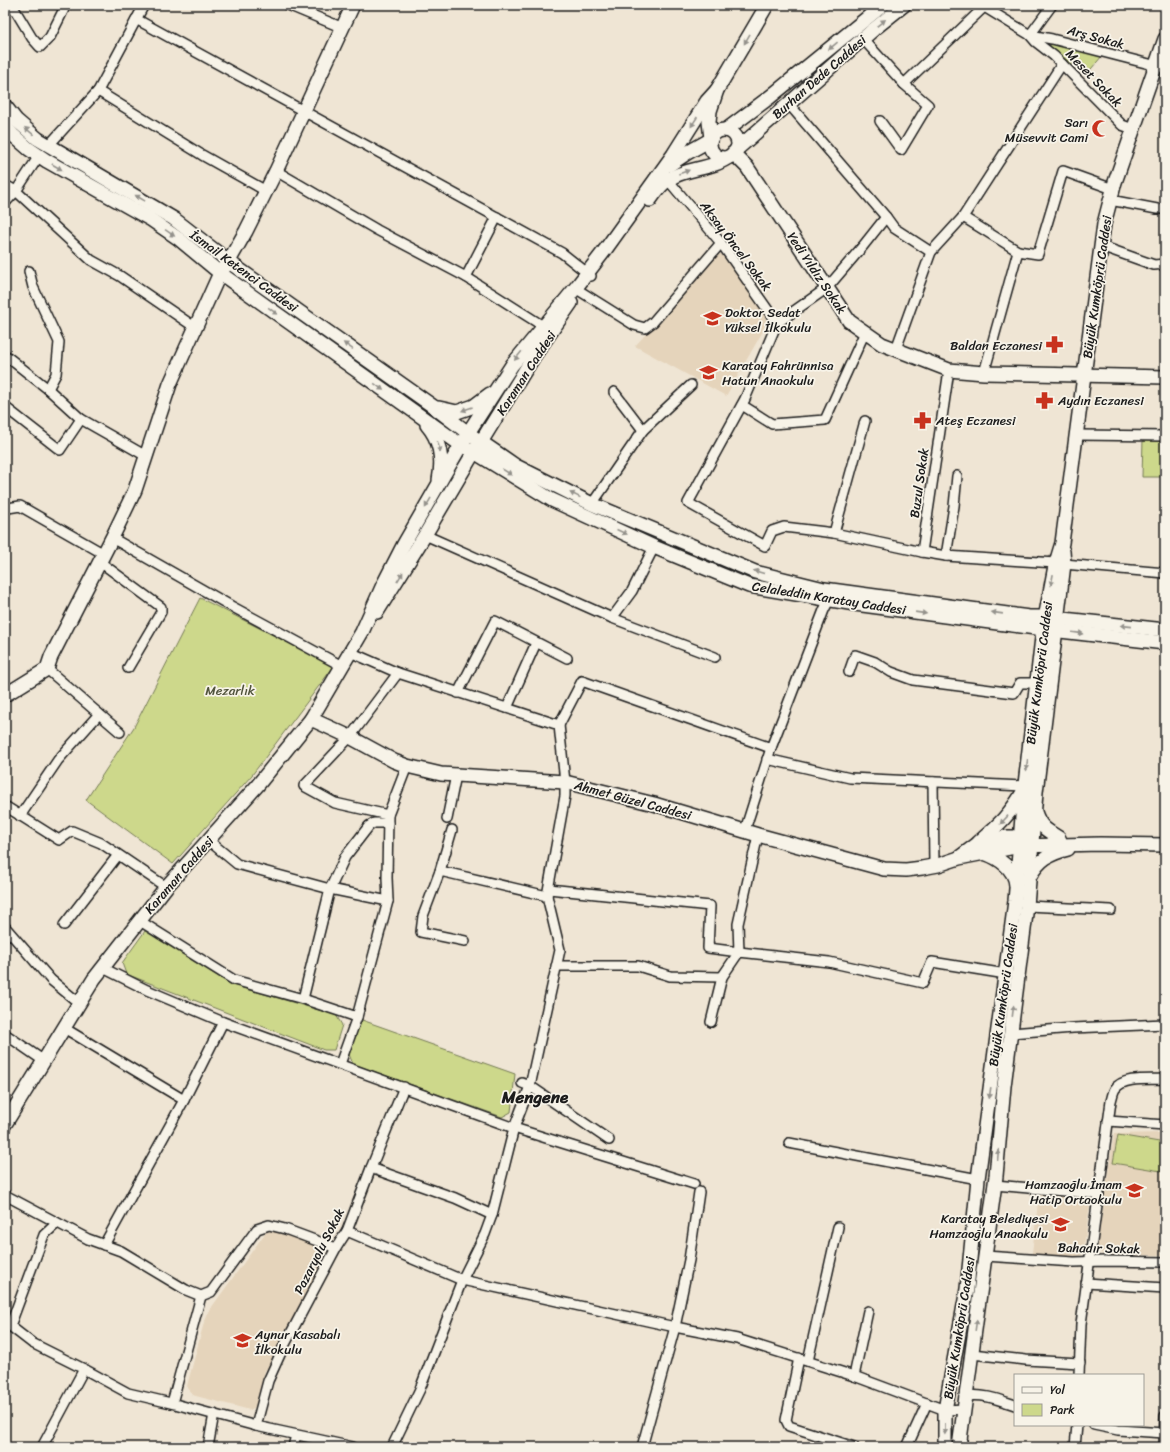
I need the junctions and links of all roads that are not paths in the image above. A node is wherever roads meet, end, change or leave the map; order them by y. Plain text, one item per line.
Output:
1 (12, 5) edge
2 (66, 5) edge
3 (144, 5) edge
4 (288, 5) edge
5 (353, 5) edge
6 (767, 5) edge
7 (883, 5) edge
8 (904, 5) edge
9 (1052, 5) edge
10 (982, 6) edge
11 (136, 19) junction
12 (343, 28) junction
13 (862, 39) junction
14 (1033, 39) junction
15 (1165, 39) edge
16 (1062, 64) junction
17 (1160, 68) edge
18 (904, 84) junction
19 (717, 90) junction
20 (98, 91) junction
21 (788, 103) junction
22 (5, 106) edge
23 (303, 111) junction
24 (880, 121) dead end
25 (5, 126) edge
26 (1133, 129) junction
27 (726, 130) junction
28 (711, 139) junction
29 (49, 145) junction
30 (733, 153) junction
31 (39, 156) junction
32 (276, 171) junction
33 (664, 176) junction
34 (5, 185) edge
35 (16, 190) junction
36 (266, 191) junction
37 (1112, 194) junction
38 (5, 203) edge
39 (1165, 209) edge
40 (497, 216) junction
41 (886, 217) junction
42 (963, 217) junction
43 (721, 243) junction
44 (1101, 246) junction
45 (1018, 251) junction
46 (931, 252) junction
47 (229, 262) junction
48 (1165, 264) edge
49 (28, 271) dead end
50 (220, 273) junction
51 (589, 275) junction
52 (466, 277) junction
53 (827, 288) junction
54 (577, 290) junction
55 (777, 323) junction
56 (543, 326) junction
57 (196, 328) junction
58 (865, 332) junction
59 (896, 349) junction
60 (5, 355) edge
61 (949, 370) junction
62 (984, 373) junction
63 (1089, 376) junction
64 (1165, 377) edge
65 (692, 385) dead end
66 (48, 389) junction
67 (495, 391) junction
68 (614, 392) dead end
69 (742, 405) junction
70 (5, 407) edge
71 (434, 407) junction
72 (418, 415) junction
73 (81, 419) junction
74 (865, 421) dead end
75 (644, 430) junction
76 (468, 433) junction
77 (1077, 435) junction
78 (1165, 436) edge
79 (461, 445) junction
80 (478, 447) junction
81 (146, 456) junction
82 (957, 476) dead end
83 (437, 487) junction
84 (592, 504) junction
85 (6, 508) edge
86 (834, 532) junction
87 (425, 535) junction
88 (112, 538) junction
89 (654, 546) junction
90 (922, 552) junction
91 (946, 556) junction
92 (102, 558) junction
93 (1060, 563) junction
94 (1165, 573) edge
95 (829, 600) junction
96 (612, 618) junction
97 (1050, 624) junction
98 (1165, 630) edge
99 (362, 632) junction
100 (536, 643) junction
101 (1165, 643) edge
102 (350, 652) junction
103 (567, 658) dead end
104 (715, 658) dead end
105 (342, 666) junction
106 (128, 668) dead end
107 (46, 669) junction
108 (849, 672) dead end
109 (398, 673) junction
110 (1037, 683) junction
111 (458, 693) junction
112 (5, 695) edge
113 (508, 708) junction
114 (99, 714) junction
115 (311, 719) junction
116 (559, 725) junction
117 (120, 732) dead end
118 (350, 737) junction
119 (771, 748) junction
120 (767, 759) junction
121 (407, 766) junction
122 (456, 775) junction
123 (565, 782) junction
124 (933, 782) junction
125 (1025, 787) junction
126 (5, 806) edge
127 (1035, 812) junction
128 (20, 816) junction
129 (388, 819) junction
130 (447, 820) dead end
131 (452, 830) dead end
132 (745, 830) junction
133 (758, 835) junction
134 (1059, 838) junction
135 (208, 840) junction
136 (1026, 841) junction
137 (1087, 844) junction
138 (1165, 845) edge
139 (980, 849) junction
140 (118, 855) junction
141 (934, 866) junction
142 (440, 871) junction
143 (1029, 877) junction
144 (166, 887) junction
145 (330, 889) junction
146 (1016, 890) junction
147 (548, 892) junction
148 (388, 901) junction
149 (1027, 906) junction
150 (1111, 910) dead end
151 (140, 921) junction
152 (64, 925) dead end
153 (5, 927) edge
154 (465, 941) dead end
155 (739, 952) junction
156 (556, 966) junction
157 (103, 968) junction
158 (1006, 974) junction
159 (722, 977) junction
160 (302, 1000) junction
161 (79, 1003) junction
162 (357, 1017) junction
163 (223, 1022) junction
164 (711, 1022) dead end
165 (1165, 1024) edge
166 (64, 1028) junction
167 (1010, 1033) junction
168 (5, 1034) edge
169 (44, 1061) junction
170 (340, 1064) junction
171 (1165, 1079) edge
172 (526, 1084) junction
173 (404, 1087) junction
174 (184, 1100) junction
175 (1108, 1121) junction
176 (5, 1124) edge
177 (1165, 1125) edge
178 (514, 1128) junction
179 (609, 1140) dead end
180 (789, 1143) dead end
181 (370, 1168) junction
182 (978, 1179) junction
183 (995, 1185) junction
184 (1099, 1194) junction
185 (5, 1195) edge
186 (492, 1215) junction
187 (57, 1223) junction
188 (838, 1227) dead end
189 (347, 1231) junction
190 (104, 1245) junction
191 (336, 1248) junction
192 (985, 1256) junction
193 (1090, 1262) junction
194 (1165, 1262) edge
195 (462, 1280) junction
196 (1086, 1283) junction
197 (1165, 1288) edge
198 (200, 1296) junction
199 (868, 1311) dead end
200 (675, 1327) junction
201 (972, 1354) junction
202 (799, 1358) junction
203 (808, 1361) junction
204 (1080, 1363) junction
205 (84, 1368) junction
206 (1079, 1374) edge
207 (854, 1376) junction
208 (965, 1402) junction
209 (172, 1403) junction
210 (927, 1403) junction
211 (1014, 1406) edge
212 (946, 1410) junction
213 (214, 1414) junction
214 (1165, 1416) edge
215 (256, 1426) junction
216 (1077, 1426) edge
217 (1099, 1426) edge
218 (1165, 1433) edge
219 (296, 1435) junction
220 (42, 1447) edge
221 (208, 1447) edge
222 (293, 1447) edge
223 (353, 1447) edge
224 (392, 1447) edge
225 (642, 1447) edge
226 (854, 1447) edge
227 (907, 1447) edge
228 (945, 1447) edge
229 (959, 1447) edge
230 (1075, 1447) edge
231 (1164, 1447) edge

1 - 2 street
3 - 11 street
4 - 12 street
5 - 12 main road
6 -> 19 main road
7 -> 27 main road, Burhan Dede Caddesi
13 -> 8 main road, Burhan Dede Caddesi
9 - 14 street
10 - 14 street
10 - 18 street
11 - 20 street
11 - 23 street
12 - 23 main road
13 - 18 street
13 - 21 main road, Burhan Dede Caddesi
14 - 16 street, Meset Sokak
14 - 17 street, Arş Sokak
15 - 17 main road, Büyük Kumköprü Caddesi
16 - 26 street, Meset Sokak
16 - 42 street
17 - 26 main road, Büyük Kumköprü Caddesi
18 - 24 street
19 - 28 main road
19 -> 33 main road, Karaman Caddesi
20 - 29 street
20 - 36 street
21 - 30 main road, Burhan Dede Caddesi
21 - 41 street
29 -> 22 main road, İsmail Ketenci Caddesi
23 - 32 main road
23 - 40 street
25 - 31 main road, İsmail Ketenci Caddesi
26 - 37 main road, Büyük Kumköprü Caddesi
27 - 28 main road
27 - 30 main road
28 - 30 main road
28 - 33 main road, Karaman Caddesi
47 -> 29 main road, İsmail Ketenci Caddesi
33 -> 30 main road, Karaman Caddesi
30 - 53 main road, Yedi Yıldız Sokak
31 - 35 street
31 -> 50 main road, İsmail Ketenci Caddesi
32 - 36 main road
32 - 52 street
33 - 43 street, Aksay Öncel Sokak
33 - 51 main road, Karaman Caddesi
34 - 35 street
35 - 38 street
35 - 57 street
36 - 47 main road
37 - 39 street
37 - 44 main road, Büyük Kumköprü Caddesi
37 - 45 street
40 - 51 street
40 - 52 street
41 - 46 street
41 - 53 street
42 - 45 street
42 - 46 street
43 - 54 street
43 - 55 street, Aksay Öncel Sokak
44 - 48 street
44 - 63 main road, Büyük Kumköprü Caddesi
45 - 62 street
46 - 59 street
47 - 50 main road
71 -> 47 main road, İsmail Ketenci Caddesi
49 - 66 street
50 - 57 main road
50 -> 72 main road, İsmail Ketenci Caddesi
51 - 54 main road, Karaman Caddesi
52 - 56 street
53 - 55 street
53 - 58 main road, Yedi Yıldız Sokak
54 - 56 main road, Karaman Caddesi
54 - 80 main road, Karaman Caddesi
55 - 69 street
56 -> 67 main road, Karaman Caddesi
57 - 81 main road
58 - 59 main road, Yedi Yıldız Sokak
58 - 69 street
59 - 61 main road, Yedi Yıldız Sokak
60 - 66 street
61 - 62 main road, Yedi Yıldız Sokak
61 - 90 street, Buzul Sokak
62 - 63 main road, Yedi Yıldız Sokak
63 - 64 main road, Yedi Yıldız Sokak
63 - 77 main road, Büyük Kumköprü Caddesi
65 - 75 street
66 - 73 street
67 -> 71 main road
67 - 76 main road, Karaman Caddesi
68 - 75 street
69 - 86 street
70 - 73 street
71 - 76 main road, İsmail Ketenci Caddesi
72 - 79 main road, İsmail Ketenci Caddesi
72 -> 83 main road
73 - 81 street
74 - 86 street
75 - 84 street
76 - 79 main road, Karaman Caddesi
76 - 80 main road, İsmail Ketenci Caddesi
77 - 78 street
77 - 93 main road, Büyük Kumköprü Caddesi
79 - 80 main road, İsmail Ketenci Caddesi
79 - 83 main road, Karaman Caddesi
84 -> 80 main road, Celaleddin Karatay Caddesi
80 - 87 main road, Karaman Caddesi
80 -> 89 main road, Celaleddin Karatay Caddesi
81 - 88 main road
82 - 91 street
83 -> 99 main road, Karaman Caddesi
97 -> 84 main road, Celaleddin Karatay Caddesi
85 - 92 street
86 - 90 street
87 - 96 street
99 -> 87 main road, Karaman Caddesi
88 - 92 main road
88 - 105 street
89 - 95 main road, Celaleddin Karatay Caddesi
89 - 96 street
90 - 91 street
91 - 93 street
92 - 106 street
92 - 107 main road
93 - 94 street
93 - 97 main road, Büyük Kumköprü Caddesi
95 -> 97 main road, Celaleddin Karatay Caddesi
95 - 119 street
96 - 104 street
98 -> 97 main road, Celaleddin Karatay Caddesi
97 -> 101 main road, Celaleddin Karatay Caddesi
97 - 110 main road, Büyük Kumköprü Caddesi
97 - 127 main road, Büyük Kumköprü Caddesi
99 - 102 main road, Karaman Caddesi
100 - 103 street
100 - 111 street
100 - 113 street
102 - 105 main road, Karaman Caddesi
102 - 109 street
105 - 115 main road, Karaman Caddesi
107 - 112 main road
107 - 114 street
108 - 110 street
109 - 111 street
109 - 118 street
110 -> 125 main road, Büyük Kumköprü Caddesi
111 - 113 street
113 - 116 street
114 - 117 street
114 - 128 street
115 - 118 main road, Ahmet Güzel Caddesi
115 - 135 main road, Karaman Caddesi
116 - 119 street
116 - 123 street
118 - 121 main road, Ahmet Güzel Caddesi
118 - 129 street
119 - 120 street
120 - 124 street
120 - 132 street
121 - 122 main road, Ahmet Güzel Caddesi
121 - 129 street
122 - 123 main road, Ahmet Güzel Caddesi
122 - 130 street
123 - 132 main road, Ahmet Güzel Caddesi
123 - 147 street
124 - 125 street
124 - 141 street
125 - 136 main road, Büyük Kumköprü Caddesi
125 -> 139 main road, Ahmet Güzel Caddesi
126 - 128 street
127 - 134 main road
127 - 136 main road, Büyük Kumköprü Caddesi
128 - 140 street
129 - 145 street
129 - 148 street
131 - 142 street
132 - 133 main road, Ahmet Güzel Caddesi
133 - 141 main road, Ahmet Güzel Caddesi
133 - 155 street
134 - 136 main road
134 - 137 main road
135 - 144 main road, Karaman Caddesi
135 - 145 street
136 - 137 main road
136 - 139 main road
136 - 143 main road, Büyük Kumköprü Caddesi
136 - 146 main road, Büyük Kumköprü Caddesi
137 - 138 main road
137 - 143 main road
139 - 141 main road, Ahmet Güzel Caddesi
139 - 146 main road
140 - 144 street
140 - 152 street
142 - 147 street
142 - 154 street
143 - 149 main road, Büyük Kumköprü Caddesi
144 - 151 main road, Karaman Caddesi
145 - 148 street
145 - 160 street
146 - 158 main road, Büyük Kumköprü Caddesi
147 - 155 street
147 - 156 street
148 - 162 street
149 - 150 street
167 -> 149 main road, Büyük Kumköprü Caddesi
151 - 157 main road, Karaman Caddesi
151 - 160 street
153 - 161 street
155 - 158 street
155 - 159 street
156 - 159 street
156 - 172 street
157 - 161 main road, Karaman Caddesi
157 - 163 street
158 -> 182 main road, Büyük Kumköprü Caddesi
159 - 164 street
160 - 162 street
161 - 166 main road, Karaman Caddesi
162 - 170 street
163 - 170 street
163 - 174 street
165 - 167 street
166 - 169 main road, Karaman Caddesi
166 - 174 street
183 -> 167 main road, Büyük Kumköprü Caddesi
168 - 169 street
169 - 176 main road, Karaman Caddesi
170 - 173 street
171 - 175 street
172 - 178 street
172 - 179 street
173 - 178 street
173 - 181 street, Pazaryolu Sokak
174 - 190 street
175 - 177 street
175 - 184 street
178 - 186 street
178 - 200 street
180 - 182 street
181 - 186 street
181 - 189 street, Pazaryolu Sokak
182 - 212 main road, Büyük Kumköprü Caddesi
183 - 184 street
183 - 192 main road, Büyük Kumköprü Caddesi
184 - 193 street
185 - 187 street
186 - 195 street
187 - 190 street
187 - 205 street
188 - 203 street
189 - 191 street, Pazaryolu Sokak
189 - 195 street
190 - 198 street
191 - 198 street
191 - 215 street, Pazaryolu Sokak
192 - 193 street, Bahadır Sokak
201 -> 192 main road, Büyük Kumköprü Caddesi
193 - 194 street, Bahadır Sokak
193 - 196 street
195 - 200 street
195 - 224 street
196 - 197 street
196 - 204 street
198 - 209 street
199 - 207 street
200 - 202 street
200 - 225 street
201 - 204 street
201 - 208 main road, Büyük Kumköprü Caddesi
202 - 203 street
202 - 226 street
203 - 207 street
204 - 206 street
205 - 209 street
205 - 220 street
207 - 210 street
208 - 211 street
208 - 212 street
208 - 229 main road, Büyük Kumköprü Caddesi
209 - 213 street
210 - 212 street
210 - 227 street
212 -> 228 main road, Büyük Kumköprü Caddesi
213 - 215 street
213 - 221 street
214 - 218 street
215 - 219 street
216 - 230 street
217 - 218 street
218 - 231 street
219 - 222 street
219 - 223 street

